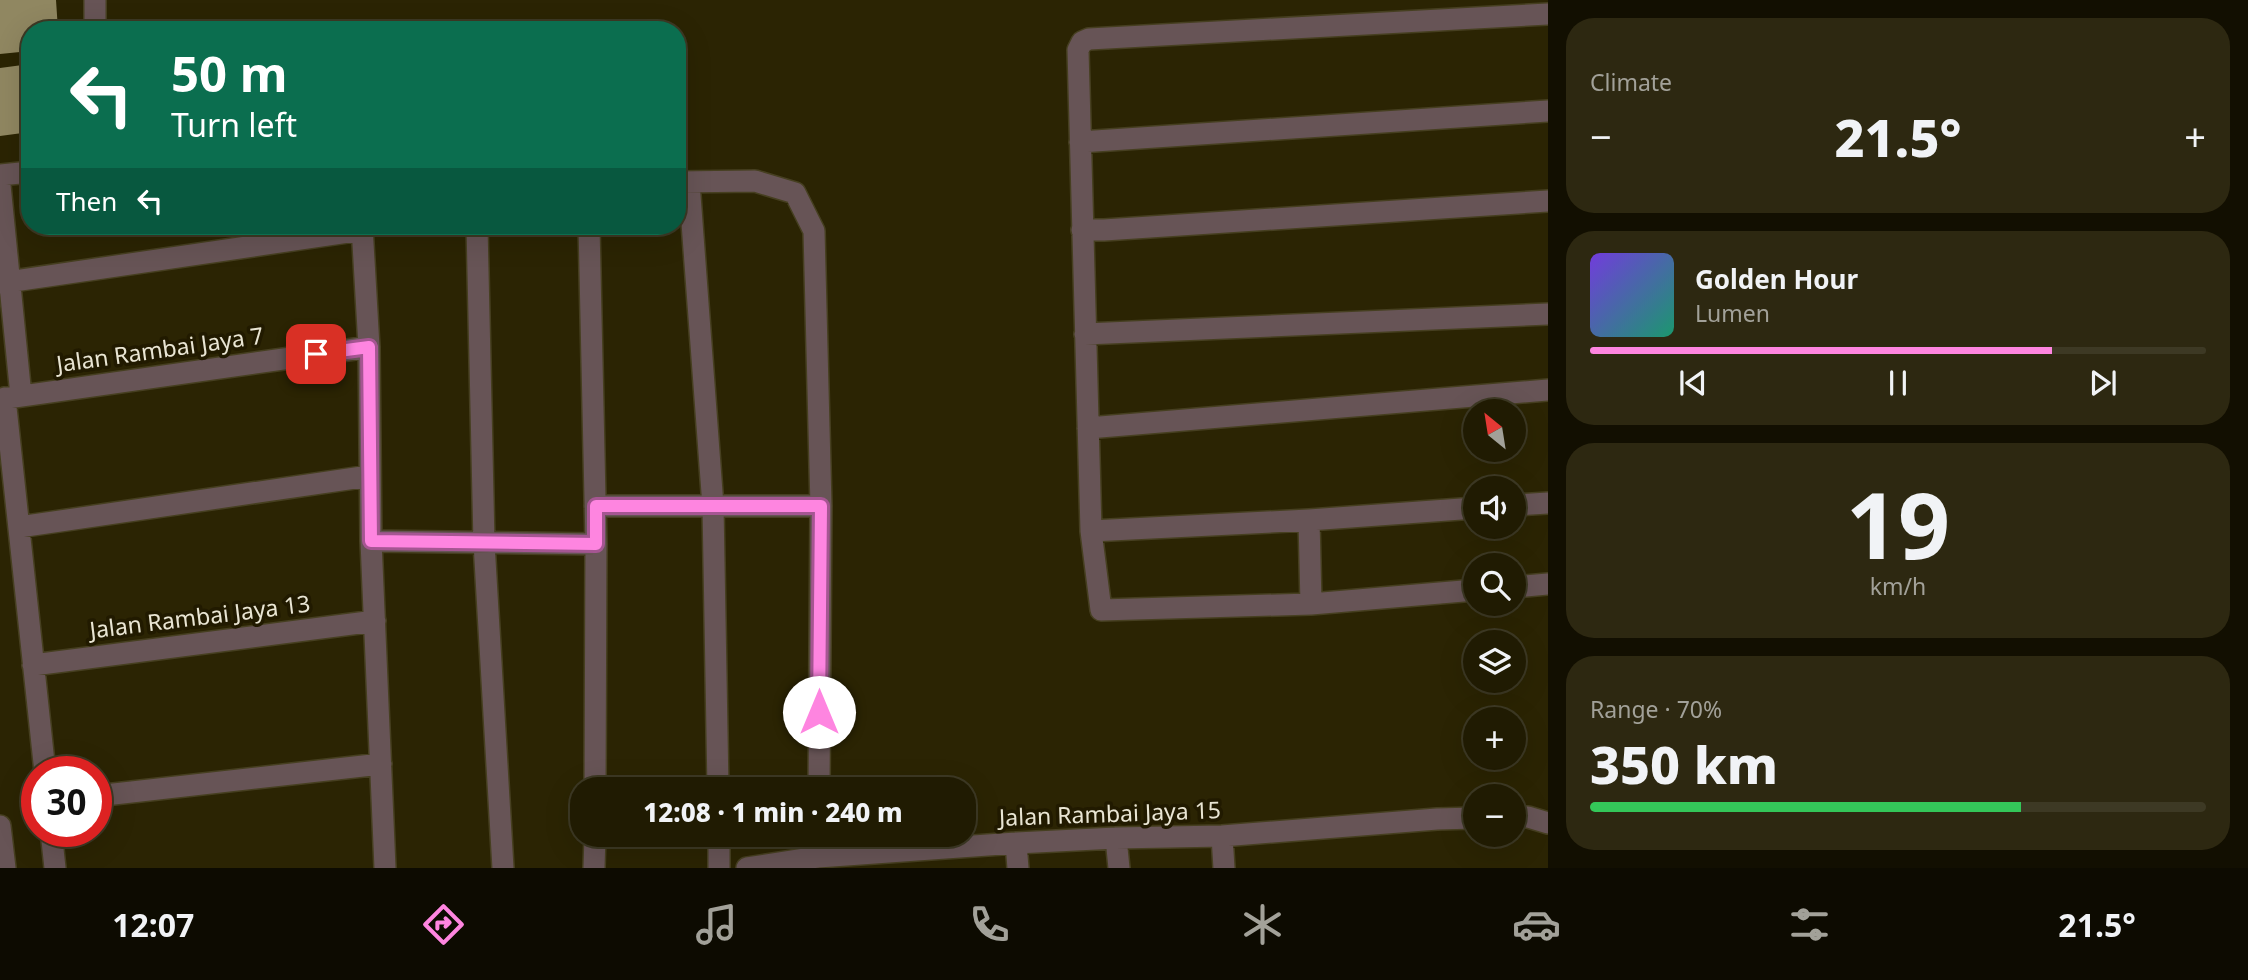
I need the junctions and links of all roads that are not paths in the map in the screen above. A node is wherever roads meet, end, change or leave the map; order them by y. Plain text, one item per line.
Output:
1 (95, 0) edge
2 (1548, 15) edge
3 (96, 21) edge
4 (1548, 111) edge
5 (1080, 142) junction
6 (21, 173) edge
7 (0, 175) edge
8 (686, 182) edge
9 (0, 186) edge
10 (1548, 201) edge
11 (686, 214) edge
12 (1082, 230) junction
13 (317, 235) edge
14 (362, 235) edge
15 (477, 235) edge
16 (589, 235) edge
17 (5, 283) edge
18 (1548, 314) edge
19 (1085, 334) junction
20 (369, 347) junction
21 (1548, 390) edge
22 (9, 398) edge
23 (1088, 428) junction
24 (369, 476) junction
25 (1548, 503) edge
26 (1526, 504) edge
27 (596, 506) junction
28 (713, 506) junction
29 (821, 506) junction
30 (1463, 509) edge
31 (1309, 520) junction
32 (19, 527) junction
33 (1091, 531) junction
34 (371, 541) junction
35 (484, 543) junction
36 (596, 544) junction
37 (1548, 584) edge
38 (1526, 586) edge
39 (1463, 591) edge
40 (1311, 604) junction
41 (374, 621) junction
42 (33, 665) junction
43 (43, 756) edge
44 (381, 764) junction
45 (595, 777) edge
46 (718, 777) edge
47 (819, 777) edge
48 (112, 794) edge
49 (1526, 817) edge
50 (1463, 818) edge
51 (1548, 823) edge
52 (0, 826) edge
53 (1222, 836) junction
54 (1116, 838) junction
55 (1016, 843) junction
56 (53, 847) edge
57 (595, 847) edge
58 (719, 847) edge
59 (818, 847) edge
60 (818, 857) junction
61 (5, 868) edge
62 (55, 868) edge
63 (385, 868) edge
64 (503, 868) edge
65 (594, 868) edge
66 (719, 868) edge
67 (747, 868) edge
68 (1018, 868) edge
69 (1119, 868) edge
70 (1224, 868) edge

1 - 3 street
2 - 5 street
4 - 5 street
5 - 12 street
6 - 7 street
8 - 29 street
9 - 17 street
10 - 12 street
11 - 28 street
12 - 19 street
13 - 17 street
14 - 20 street
15 - 35 street
16 - 27 street
17 - 22 street
18 - 19 street
19 - 23 street
20 - 22 street, Jalan Rambai Jaya 7
20 - 24 street
21 - 23 street
22 - 32 street
23 - 33 street
24 - 32 street
24 - 34 street
25 - 26 street
27 - 28 street
27 - 36 street
28 - 29 street
28 - 46 street
29 - 47 street
30 - 31 street
31 - 33 street
31 - 40 street
32 - 42 street
33 - 40 street
34 - 35 street
34 - 41 street
35 - 36 street
35 - 64 street
36 - 45 street
37 - 38 street
39 - 40 street
41 - 42 street, Jalan Rambai Jaya 13
41 - 44 street
42 - 43 street
44 - 48 street
44 - 63 street
49 - 51 street
50 - 53 street, Jalan Rambai Jaya 15
52 - 61 street
53 - 54 street, Jalan Rambai Jaya 15
53 - 70 street
54 - 55 street, Jalan Rambai Jaya 15
54 - 69 street
55 - 60 street, Jalan Rambai Jaya 15
55 - 68 street
56 - 62 street
57 - 65 street
58 - 66 street
59 - 60 street
60 - 67 street, Jalan Rambai Jaya 15

